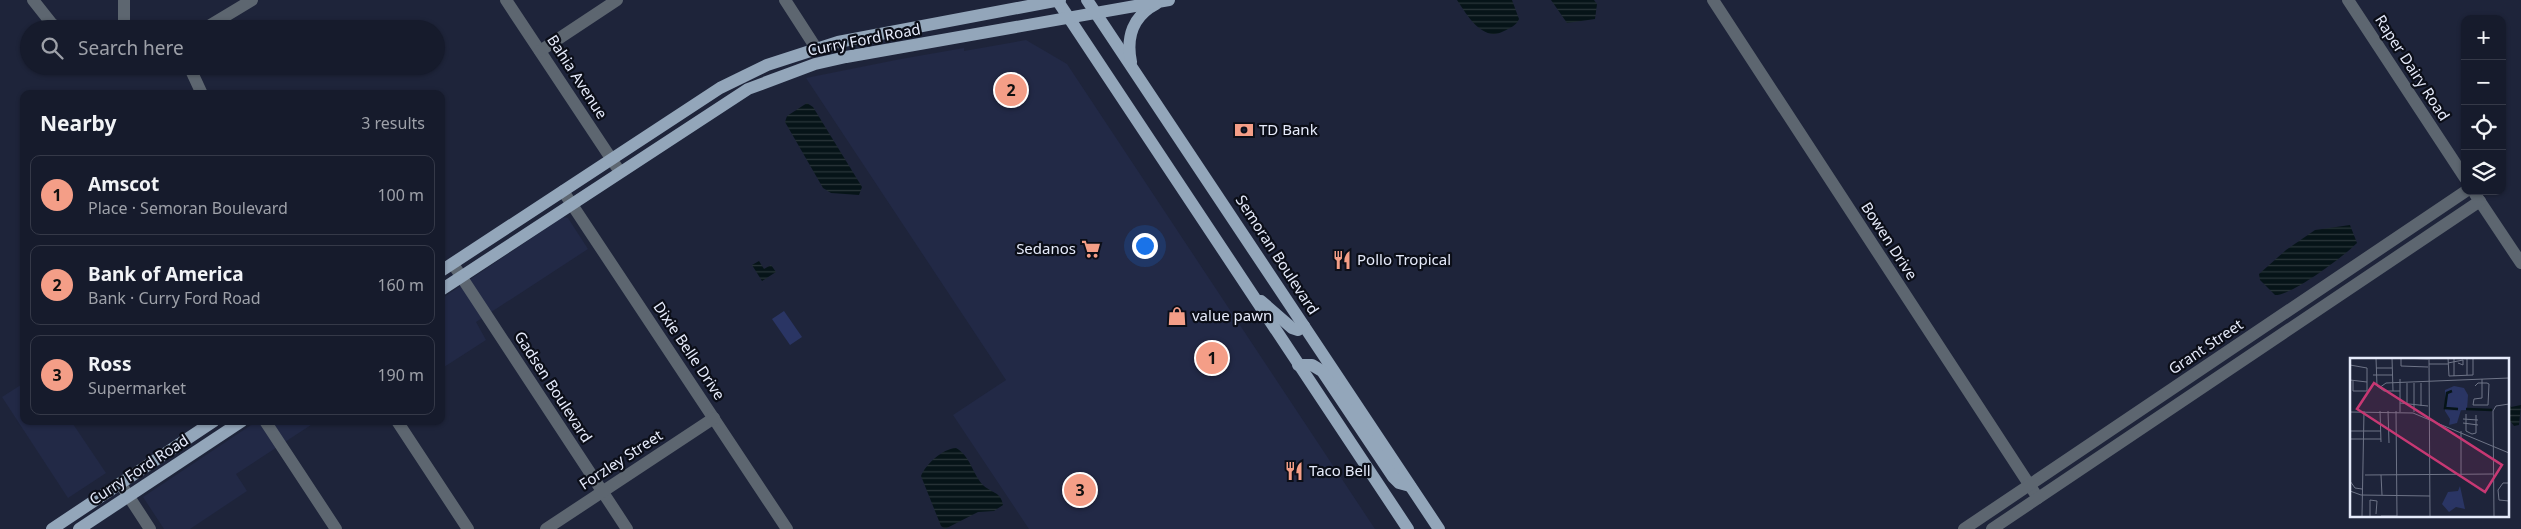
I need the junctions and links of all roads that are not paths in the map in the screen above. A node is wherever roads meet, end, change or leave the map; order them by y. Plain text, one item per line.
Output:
1 (33, 0) edge
2 (124, 0) edge
3 (252, 0) edge
4 (506, 0) edge
5 (617, 0) edge
6 (785, 0) edge
7 (1059, 0) edge
8 (1087, 0) edge
9 (1714, 0) edge
10 (2348, 0) edge
11 (1165, 1) edge
12 (1096, 13) junction
13 (1069, 18) junction
14 (49, 20) edge
15 (124, 20) edge
16 (219, 20) edge
17 (816, 48) junction
18 (540, 51) junction
19 (1131, 64) junction
20 (193, 75) edge
21 (748, 89) junction
22 (200, 90) edge
23 (611, 160) junction
24 (620, 172) junction
25 (2461, 172) edge
26 (563, 191) junction
27 (2461, 194) edge
28 (2477, 196) edge
29 (571, 204) junction
30 (485, 242) junction
31 (494, 255) junction
32 (2521, 263) edge
33 (453, 264) junction
34 (445, 269) edge
35 (461, 277) junction
36 (445, 287) edge
37 (1251, 294) junction
38 (1304, 326) junction
39 (1298, 365) junction
40 (714, 418) junction
41 (208, 425) edge
42 (236, 425) edge
43 (268, 425) edge
44 (401, 425) edge
45 (2119, 425) junction
46 (2128, 438) junction
47 (120, 483) junction
48 (2029, 485) junction
49 (1410, 486) junction
50 (602, 492) junction
51 (129, 496) junction
52 (2038, 498) junction
53 (52, 529) edge
54 (79, 529) edge
55 (150, 529) edge
56 (336, 529) edge
57 (468, 529) edge
58 (546, 529) edge
59 (627, 529) edge
60 (787, 529) edge
61 (1408, 529) edge
62 (1439, 529) edge
63 (1964, 529) edge
64 (1992, 529) edge

1 - 14 street
2 - 15 street
3 - 16 street
4 - 18 street, Bahia Avenue
5 - 18 street
6 - 17 street
7 - 13 main road
7 - 17 main road, Curry Ford Road
8 - 12 main road, Semoran Boulevard
9 - 48 street, Bowen Drive
10 - 25 street, Raper Dairy Road
11 - 12 main road, Curry Ford Road
11 - 19 main road
12 - 13 main road, Curry Ford Road
12 - 19 main road, Semoran Boulevard
13 - 21 main road, Curry Ford Road
13 - 37 main road
17 - 21 main road
17 - 23 main road, Curry Ford Road
18 - 23 street, Bahia Avenue
19 - 38 main road, Semoran Boulevard
20 - 22 street
21 - 24 main road, Curry Ford Road
23 - 24 street, Bahia Avenue
23 - 26 main road, Curry Ford Road
24 - 29 main road, Curry Ford Road
26 - 29 street, Dixie Belle Drive
26 - 30 main road, Curry Ford Road
27 - 45 street, Grant Street
28 - 32 street
28 - 46 street, Grant Street
29 - 31 main road, Curry Ford Road
29 - 40 street, Dixie Belle Drive
30 - 31 street
30 - 33 main road, Curry Ford Road
31 - 35 main road, Curry Ford Road
33 - 34 main road, Curry Ford Road
33 - 35 street, Gadsen Boulevard
35 - 36 main road, Curry Ford Road
35 - 50 street, Gadsen Boulevard
37 - 38 main road
37 - 39 main road
38 - 49 main road, Semoran Boulevard
39 - 49 main road
39 - 61 main road
40 - 50 street, Forzley Street
40 - 60 street, Dixie Belle Drive
41 - 47 main road, Curry Ford Road
42 - 51 main road, Curry Ford Road
43 - 56 street
44 - 57 street
45 - 46 street
45 - 48 street, Grant Street
46 - 52 street, Grant Street
47 - 51 street
47 - 53 main road, Curry Ford Road
48 - 52 street, Bowen Drive
48 - 63 street, Grant Street
49 - 62 main road, Semoran Boulevard
50 - 58 street, Forzley Street
50 - 59 street, Gadsen Boulevard
51 - 54 main road, Curry Ford Road
51 - 55 street
52 - 64 street, Grant Street

